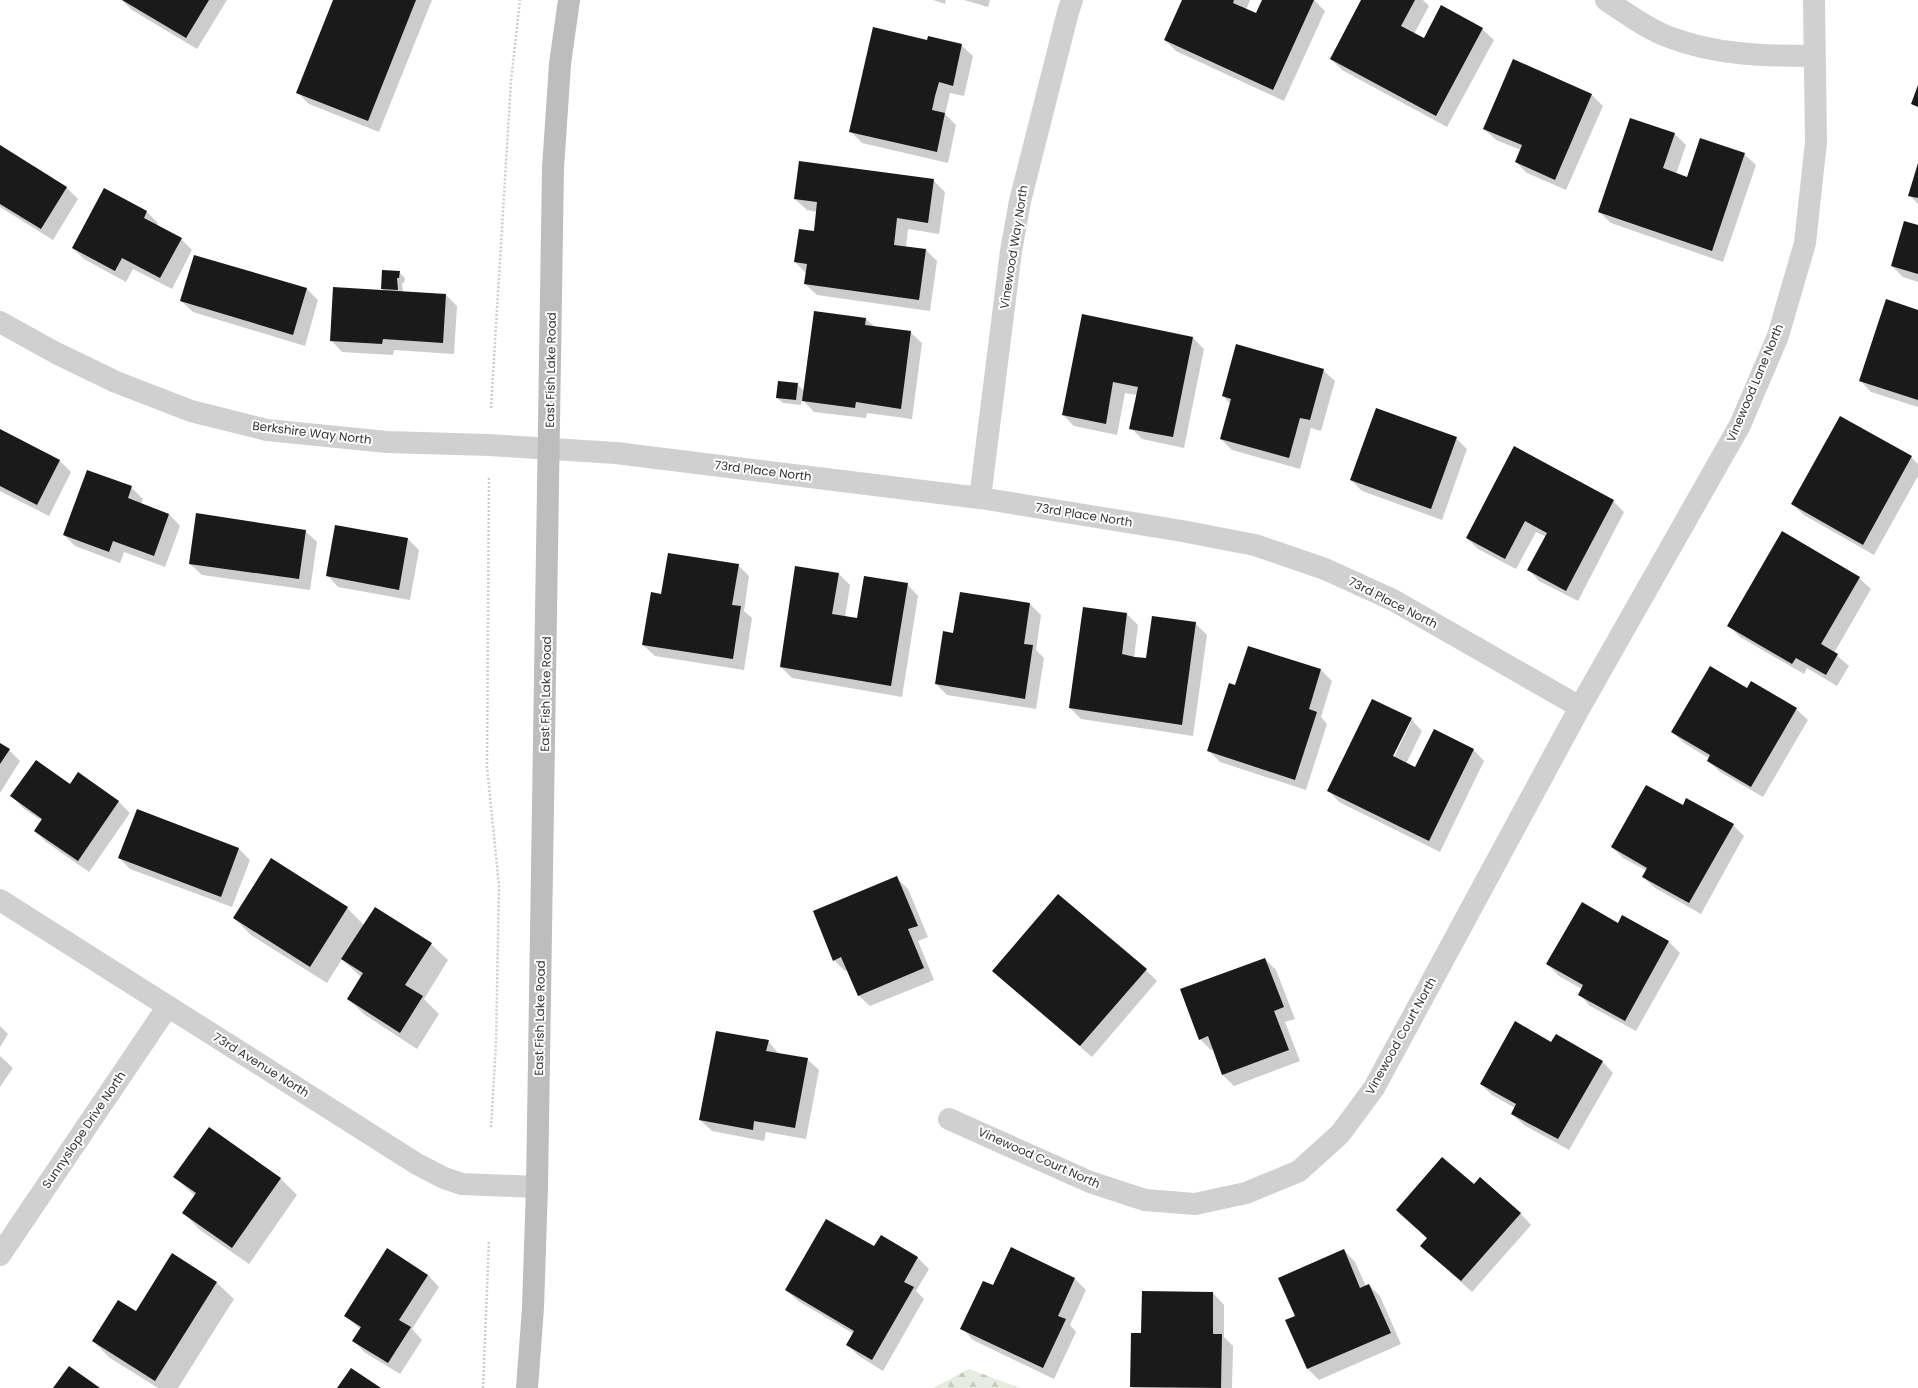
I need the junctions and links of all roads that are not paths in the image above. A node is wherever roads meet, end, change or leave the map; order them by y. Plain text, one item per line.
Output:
1 (569, 0) edge
2 (1072, 0) edge
3 (1606, 0) edge
4 (1814, 0) edge
5 (1813, 56) junction
6 (0, 322) edge
7 (550, 450) junction
8 (980, 498) junction
9 (1580, 707) junction
10 (0, 900) edge
11 (168, 1006) junction
12 (949, 1119) dead end
13 (537, 1187) junction
14 (0, 1255) edge
15 (527, 1388) edge

1 - 7 street, East Fish Lake Road
2 - 8 street, Vinewood Way North
3 - 5 street
4 - 5 street, Vinewood Lane North
5 - 9 street, Vinewood Lane North
6 - 7 street, Berkshire Way North
7 - 8 street, 73rd Place North
7 - 13 street, East Fish Lake Road
8 - 9 street, 73rd Place North
9 - 12 street, Vinewood Court North
10 - 11 street, 73rd Avenue North
11 - 13 street, 73rd Avenue North
11 - 14 street, Sunnyslope Drive North
13 - 15 street, East Fish Lake Road

